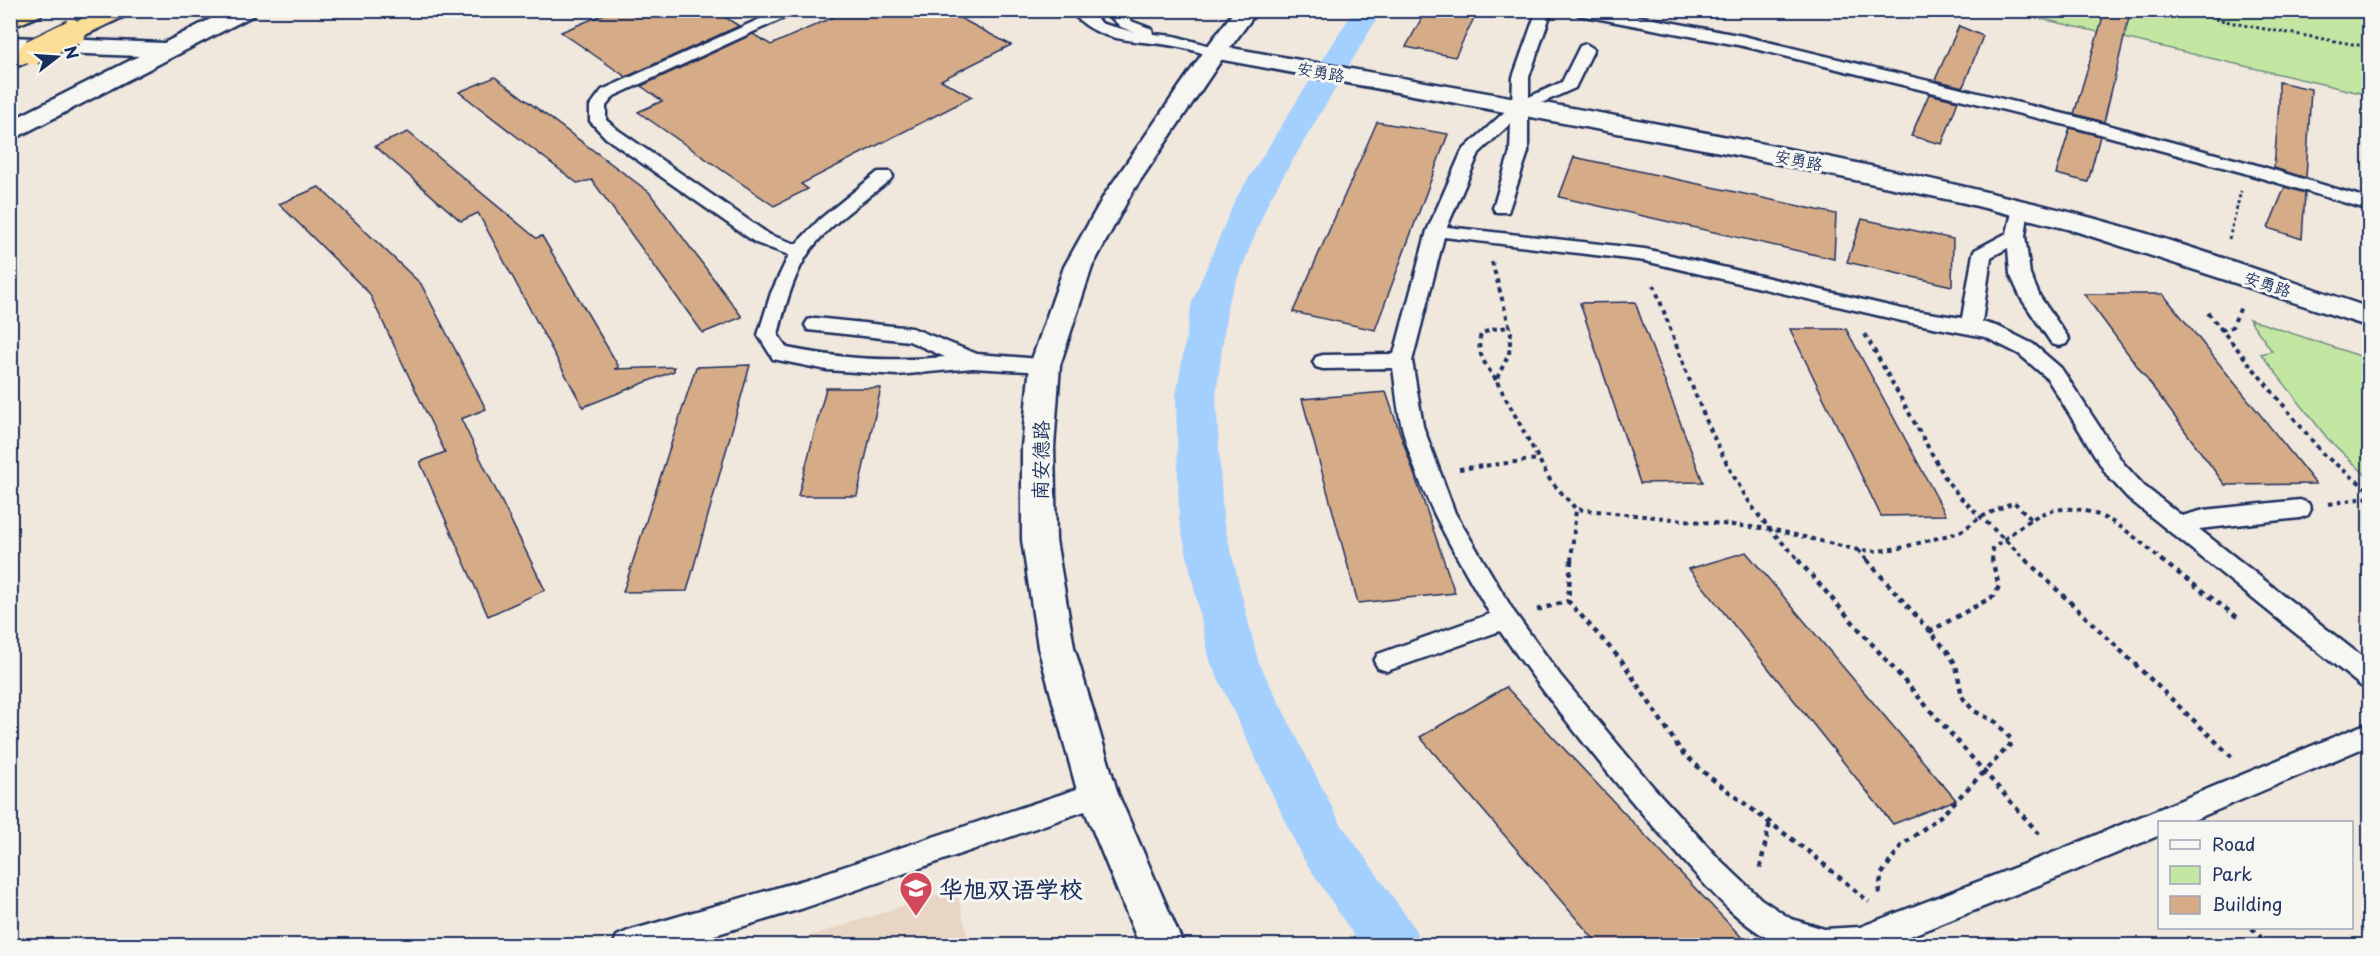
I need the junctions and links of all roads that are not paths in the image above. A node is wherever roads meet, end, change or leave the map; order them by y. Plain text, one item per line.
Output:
1 (33, 10) edge
2 (119, 10) edge
3 (246, 10) edge
4 (794, 10) edge
5 (1077, 10) edge
6 (1110, 10) edge
7 (1247, 10) edge
8 (1545, 10) edge
9 (1579, 10) edge
10 (10, 21) edge
11 (1174, 41) junction
12 (21, 48) edge
13 (1586, 49) dead end
14 (166, 50) junction
15 (1215, 51) junction
16 (10, 62) edge
17 (1519, 107) junction
18 (10, 130) edge
19 (884, 176) dead end
20 (2370, 205) edge
21 (1502, 208) dead end
22 (2020, 208) junction
23 (1437, 231) junction
24 (2016, 236) junction
25 (799, 252) junction
26 (2370, 318) edge
27 (815, 325) dead end
28 (1971, 326) junction
29 (2059, 339) dead end
30 (973, 361) junction
31 (1402, 361) junction
32 (1323, 362) dead end
33 (1045, 365) junction
34 (2300, 509) road end
35 (2180, 525) junction
36 (1505, 619) junction
37 (1387, 661) dead end
38 (2370, 678) edge
39 (2370, 733) edge
40 (1098, 794) junction
41 (2162, 821) edge
42 (2158, 823) edge
43 (628, 945) edge
44 (1162, 945) edge

1 - 10 highway
2 - 12 highway, bridge
3 - 14 street
4 - 25 lane
5 - 11 lane
6 - 11 lane
7 - 15 street, 南安德路
8 - 17 lane
9 - 20 lane
11 - 15 lane
12 - 14 street
12 - 16 highway
13 - 17 lane
14 - 18 street
15 - 17 street, 安勇路
15 - 33 street, 南安德路
17 - 21 lane
17 - 22 street, 安勇路
17 - 23 lane
19 - 25 lane
22 - 24 lane
22 - 26 street, 安勇路
23 - 28 lane
23 - 31 lane
24 - 28 lane
24 - 29 lane
25 - 30 lane
27 - 30 lane
28 - 35 lane
30 - 33 lane
31 - 32 lane
31 - 36 lane
33 - 40 street, 南安德路
34 - 35 lane
35 - 38 lane
36 - 37 lane
36 - 42 lane
39 - 41 lane
40 - 43 lane
40 - 44 street, 南安德路

